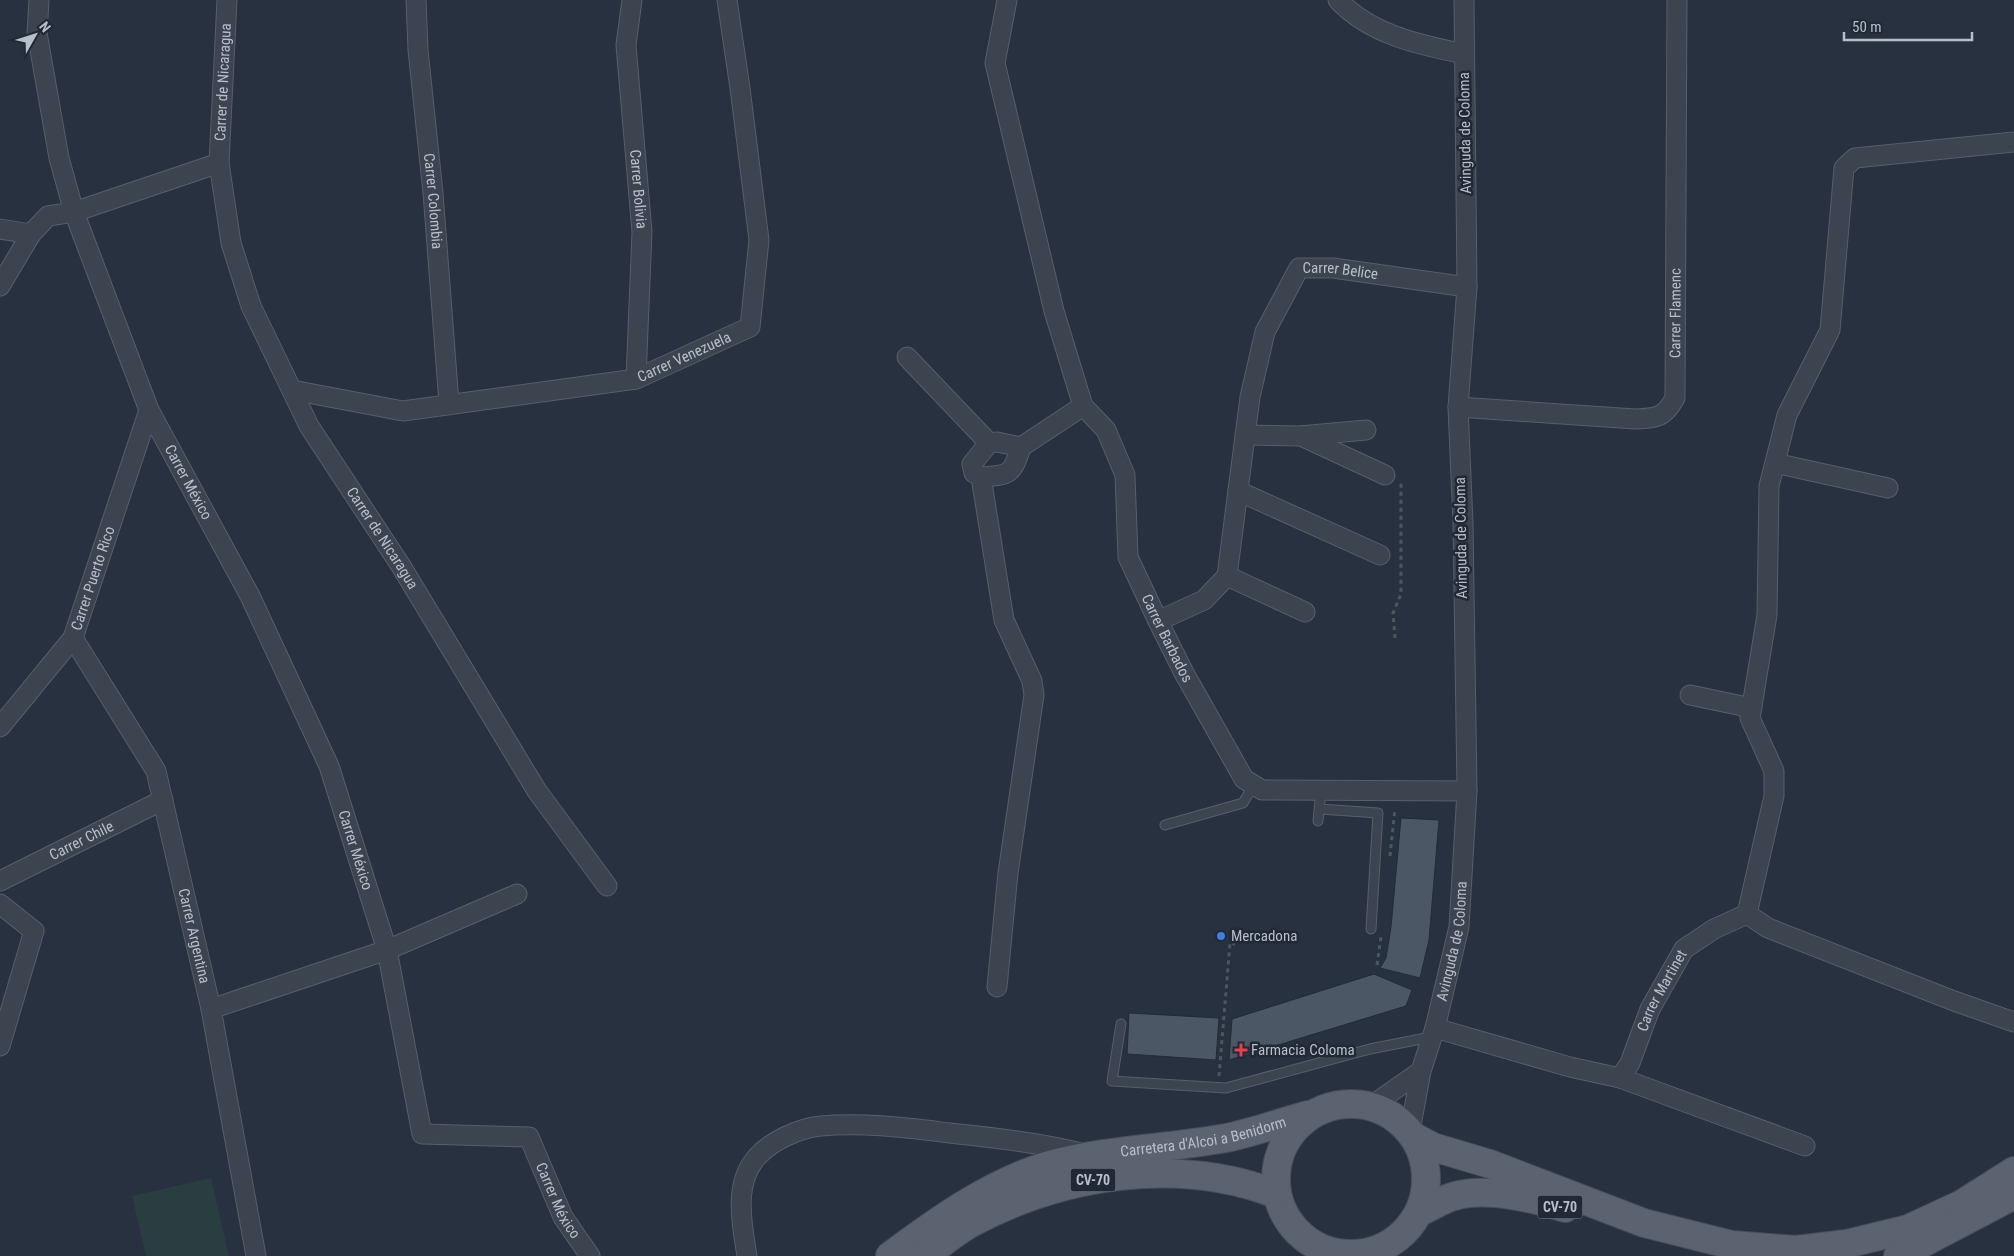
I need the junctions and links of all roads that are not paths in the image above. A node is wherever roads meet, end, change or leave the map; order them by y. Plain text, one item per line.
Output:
1 (39, 0) edge
2 (227, 0) edge
3 (416, 0) edge
4 (632, 0) edge
5 (727, 0) edge
6 (1007, 0) edge
7 (1338, 0) edge
8 (1464, 0) edge
9 (1677, 0) edge
10 (1464, 54) junction
11 (2014, 142) edge
12 (218, 163) junction
13 (74, 212) junction
14 (0, 230) edge
15 (31, 234) junction
16 (0, 286) edge
17 (1467, 287) junction
18 (907, 357) dead end
19 (636, 379) junction
20 (292, 390) junction
21 (449, 403) junction
22 (1083, 406) junction
23 (1458, 407) junction
24 (149, 410) junction
25 (1366, 430) dead end
26 (1246, 435) junction
27 (1300, 436) junction
28 (989, 443) junction
29 (1021, 447) junction
30 (1775, 463) junction
31 (981, 477) junction
32 (1393, 478) road end
33 (1888, 488) dead end
34 (1238, 491) junction
35 (1380, 555) dead end
36 (1226, 576) junction
37 (1305, 612) dead end
38 (1158, 621) junction
39 (73, 638) junction
40 (1690, 695) dead end
41 (1752, 708) junction
42 (0, 727) edge
43 (1253, 786) junction
44 (1321, 790) junction
45 (1467, 791) junction
46 (163, 800) junction
47 (1319, 809) junction
48 (1318, 821) dead end
49 (1165, 825) dead end
50 (0, 881) edge
51 (607, 886) dead end
52 (516, 894) dead end
53 (0, 904) edge
54 (1747, 914) junction
55 (1371, 929) dead end
56 (387, 950) junction
57 (998, 987) dead end
58 (211, 1010) junction
59 (2014, 1022) edge
60 (1121, 1024) dead end
61 (1433, 1032) junction
62 (0, 1046) edge
63 (1421, 1071) junction
64 (1620, 1078) junction
65 (1371, 1106) junction
66 (1309, 1115) junction
67 (1412, 1134) junction
68 (1805, 1146) dead end
69 (1096, 1156) junction
70 (2014, 1171) edge
71 (1276, 1194) junction
72 (2014, 1196) edge
73 (1419, 1212) junction
74 (1371, 1254) edge
75 (256, 1256) edge
76 (590, 1256) edge
77 (747, 1256) edge
78 (890, 1256) edge
79 (924, 1256) edge
80 (1698, 1256) edge
81 (1898, 1256) edge

1 - 13 street, Carrer México
2 - 12 street, Carrer de Nicaragua
3 - 21 street, Carrer Colombia
4 - 19 street, Carrer Bolivia
5 - 19 street, Carrer Venezuela
6 - 22 street
7 - 10 street
8 - 10 street, Avinguda de Coloma
9 - 23 street, Carrer Flamenc
10 - 17 street, Avinguda de Coloma
11 - 30 street
12 - 13 street, Carrer de Nicaragua
12 - 20 street, Carrer de Nicaragua
13 - 15 street, Carrer de Nicaragua
13 - 24 street, Carrer México
14 - 15 street
15 - 16 street, Carrer de Nicaragua
17 - 23 street, Avinguda de Coloma
17 - 26 street, Carrer Belice
18 - 28 street
19 - 21 street, Carrer Venezuela
20 - 21 street, Carrer Venezuela
20 - 51 street, Carrer de Nicaragua
22 - 29 street
22 - 38 street, Carrer Barbados
23 - 45 street, Avinguda de Coloma
24 - 39 street, Carrer Puerto Rico
24 - 56 street, Carrer México
25 - 27 street
26 - 27 street
26 - 34 street, Carrer Belice
27 - 32 street
28 - 29 street
28 - 31 street
29 - 31 street
30 - 33 street
30 - 41 street
31 - 57 street
34 - 35 street
34 - 36 street, Carrer Belice
36 - 37 street
36 - 38 street
38 - 43 street, Carrer Barbados
39 - 42 street, Carrer Puerto Rico
39 - 46 street, Carrer Argentina
40 - 41 street
41 - 54 street
43 - 44 street
43 - 49 lane
44 - 45 street
44 - 47 lane
45 - 61 street, Avinguda de Coloma
46 - 50 street, Carrer Chile
46 - 58 street, Carrer Argentina
47 - 48 lane
47 - 55 lane
52 - 56 street
53 - 62 street
54 - 59 street
54 - 64 street, Carrer Martinet
56 - 58 street
56 - 76 street, Carrer México
58 - 75 street, Carrer Argentina
60 - 61 lane
61 - 63 street, Avinguda de Coloma
61 - 64 street
63 - 65 street
63 - 67 street, Avinguda de Coloma
64 - 68 street
65 - 66 main road, CV-70
65 - 67 main road, CV-70
66 - 69 main road, Carretera d'Alcoi a Benidorm / CV-70
66 - 71 main road, CV-70
67 - 70 main road, CV-70
67 - 73 main road, CV-70
69 - 77 street
69 - 78 main road, CV-70
71 - 74 main road, CV-70
71 - 79 main road, Carretera d'Alcoi a Benidorm / CV-70
72 - 81 main road
73 - 74 main road, CV-70
73 - 80 main road, CV-70

